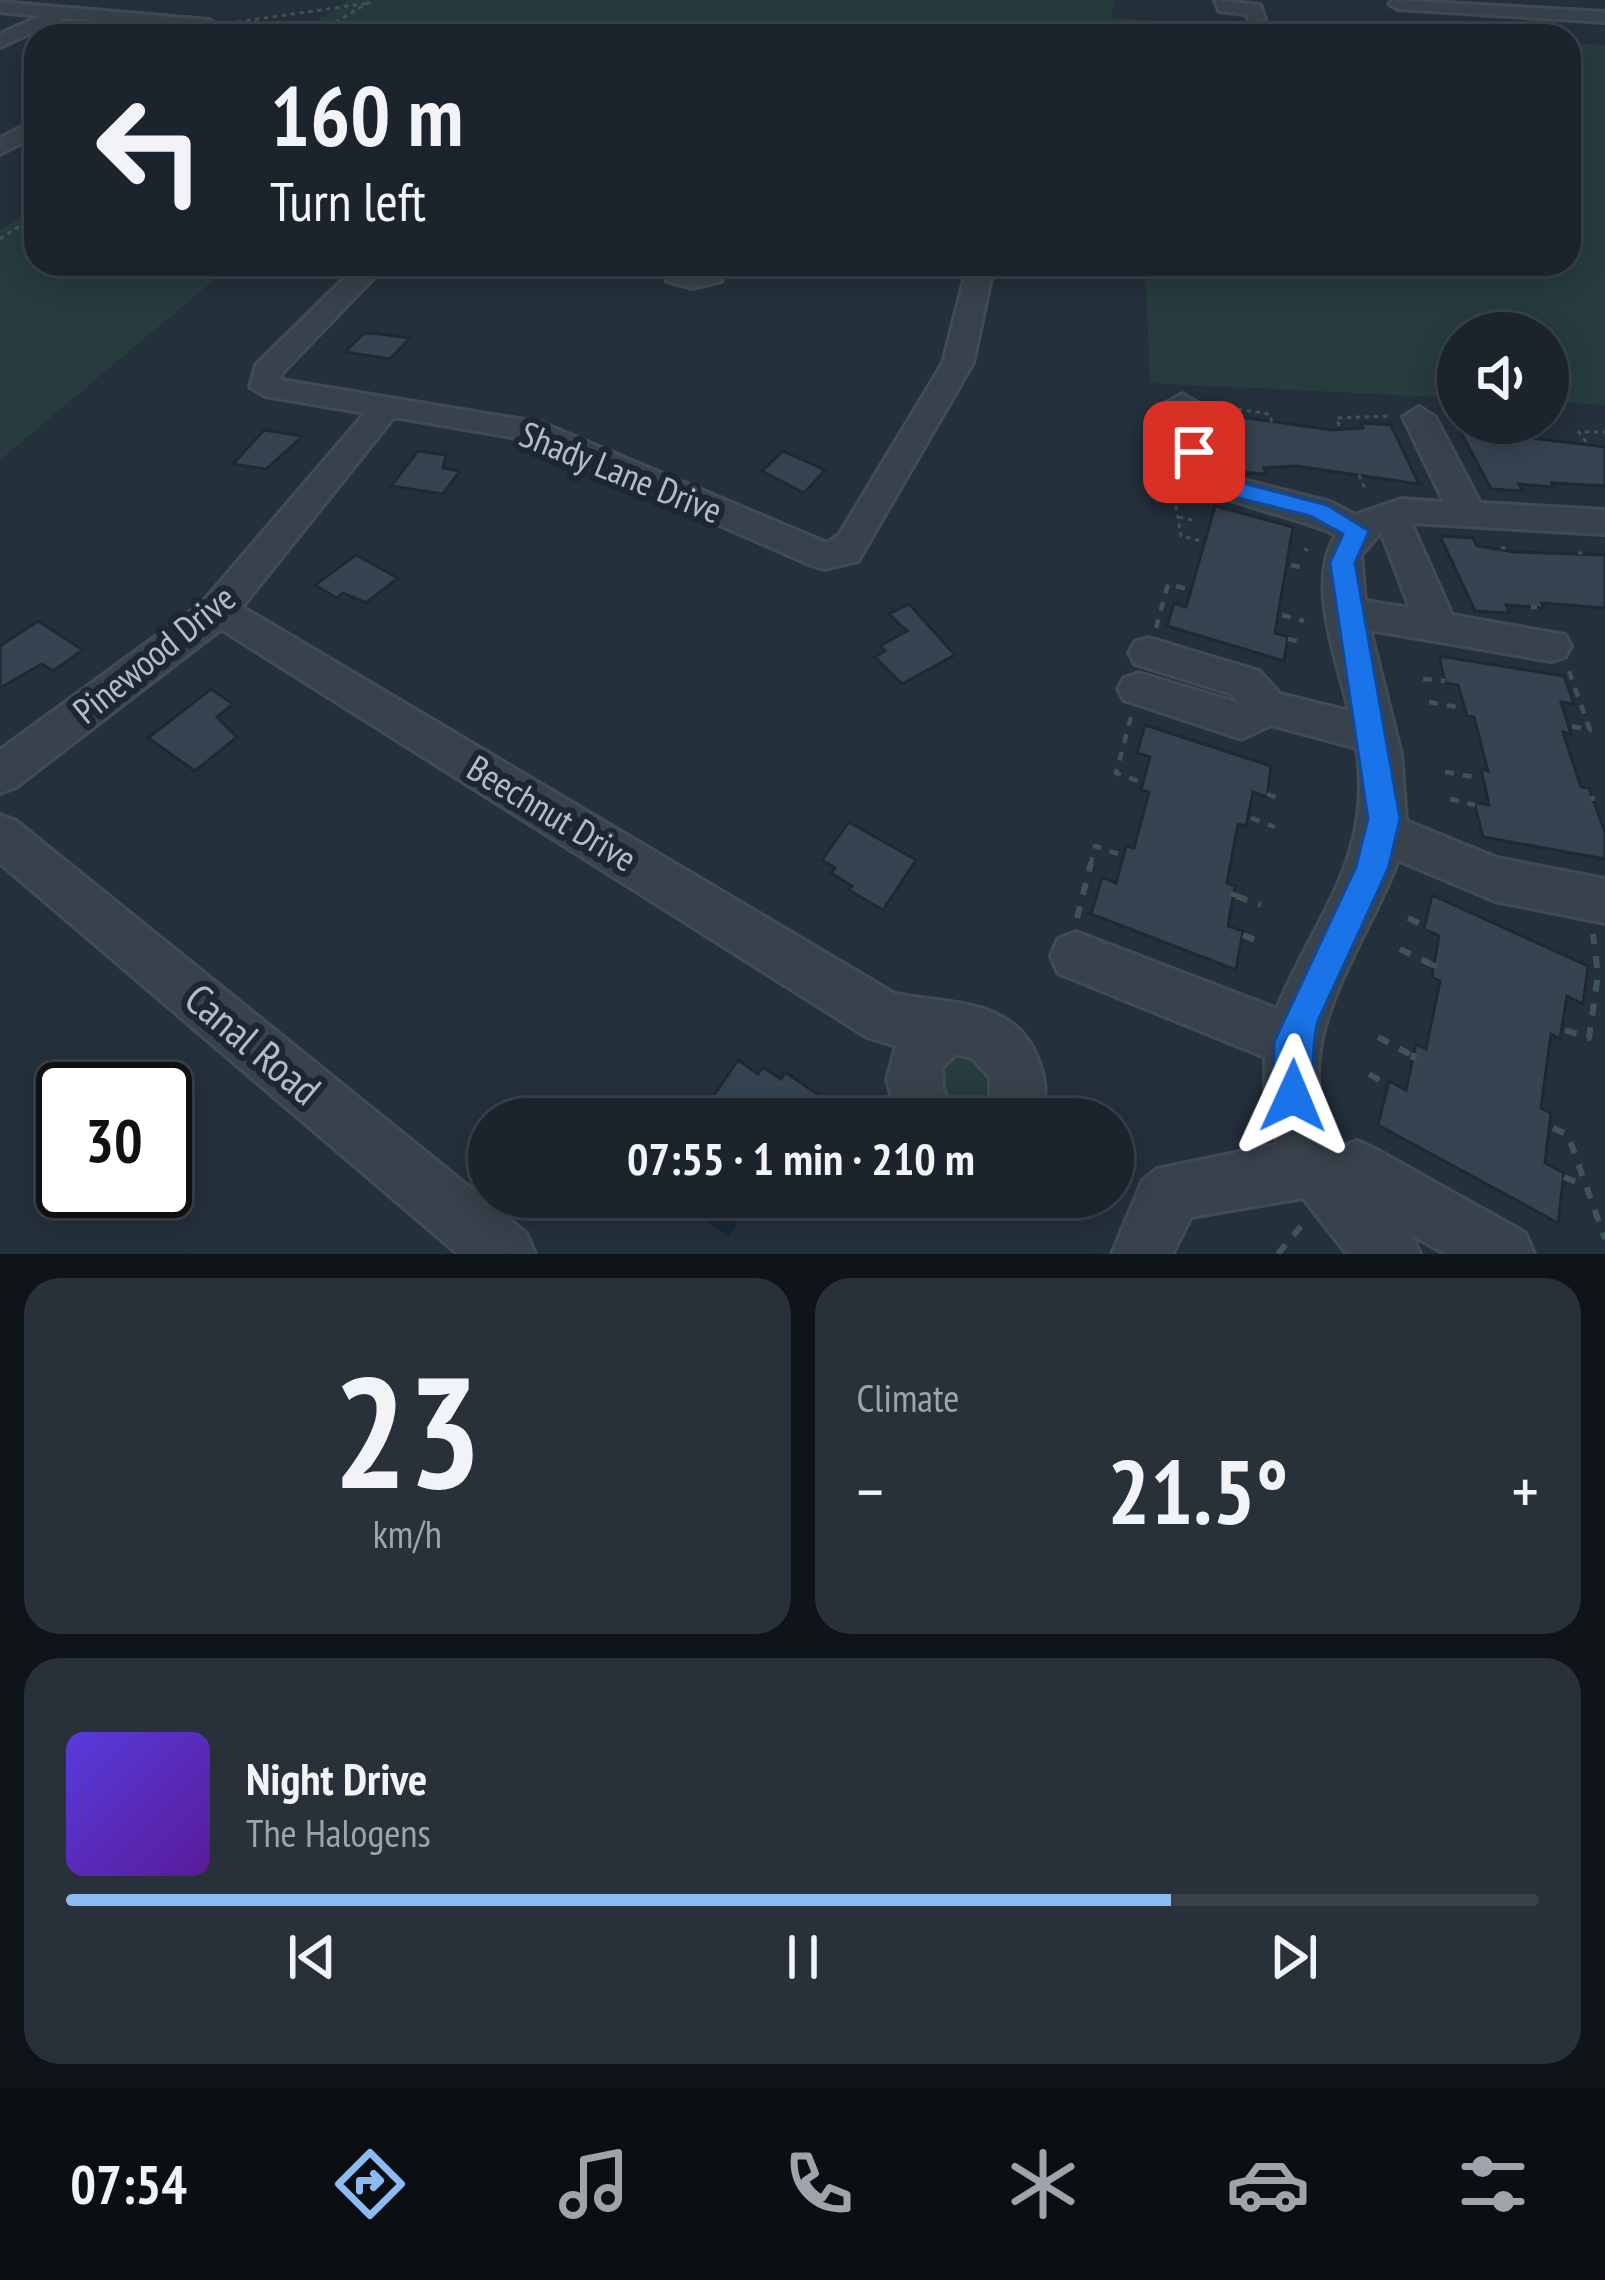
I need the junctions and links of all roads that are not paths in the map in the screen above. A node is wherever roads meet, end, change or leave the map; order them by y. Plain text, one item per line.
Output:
1 (1224, 0) edge
2 (1397, 2) edge
3 (0, 7) edge
4 (62, 12) junction
5 (1605, 17) edge
6 (1256, 19) dead end
7 (36, 24) edge
8 (150, 24) edge
9 (363, 276) edge
10 (978, 276) edge
11 (1188, 404) road end
12 (386, 407) junction
13 (1408, 416) road end
14 (1467, 513) junction
15 (1374, 517) junction
16 (1605, 522) edge
17 (216, 613) junction
18 (1352, 613) junction
19 (1436, 627) junction
20 (1560, 657) road end
21 (1144, 672) road end
22 (1373, 735) junction
23 (0, 775) edge
24 (1382, 832) junction
25 (0, 835) edge
26 (1599, 912) edge
27 (1079, 943) road end
28 (886, 1018) junction
29 (950, 1029) junction
30 (1293, 1042) junction
31 (921, 1098) edge
32 (922, 1098) edge
33 (1016, 1098) edge
34 (1336, 1169) junction
35 (505, 1254) edge
36 (1142, 1254) edge
37 (1390, 1254) edge
38 (1504, 1254) edge

1 - 6 street
2 - 5 street
3 - 4 street
4 - 7 street
4 - 8 street
9 - 12 street, Shady Lane Drive
10 - 12 street, Shady Lane Drive
11 - 15 street
12 - 17 street, Pinewood Drive
13 - 14 street
14 - 15 street
14 - 16 street
15 - 18 street
15 - 19 street
17 - 23 street, Pinewood Drive
17 - 28 street, Beechnut Drive
18 - 19 street
18 - 22 street
19 - 20 street
21 - 22 street
22 - 24 street
24 - 26 street
24 - 30 street
25 - 35 street, Canal Road
27 - 30 street
28 - 29 street, Beechnut Drive
28 - 31 street
29 - 32 street
29 - 33 street, Beechnut Drive
30 - 34 street
34 - 36 street
34 - 37 street
34 - 38 street

